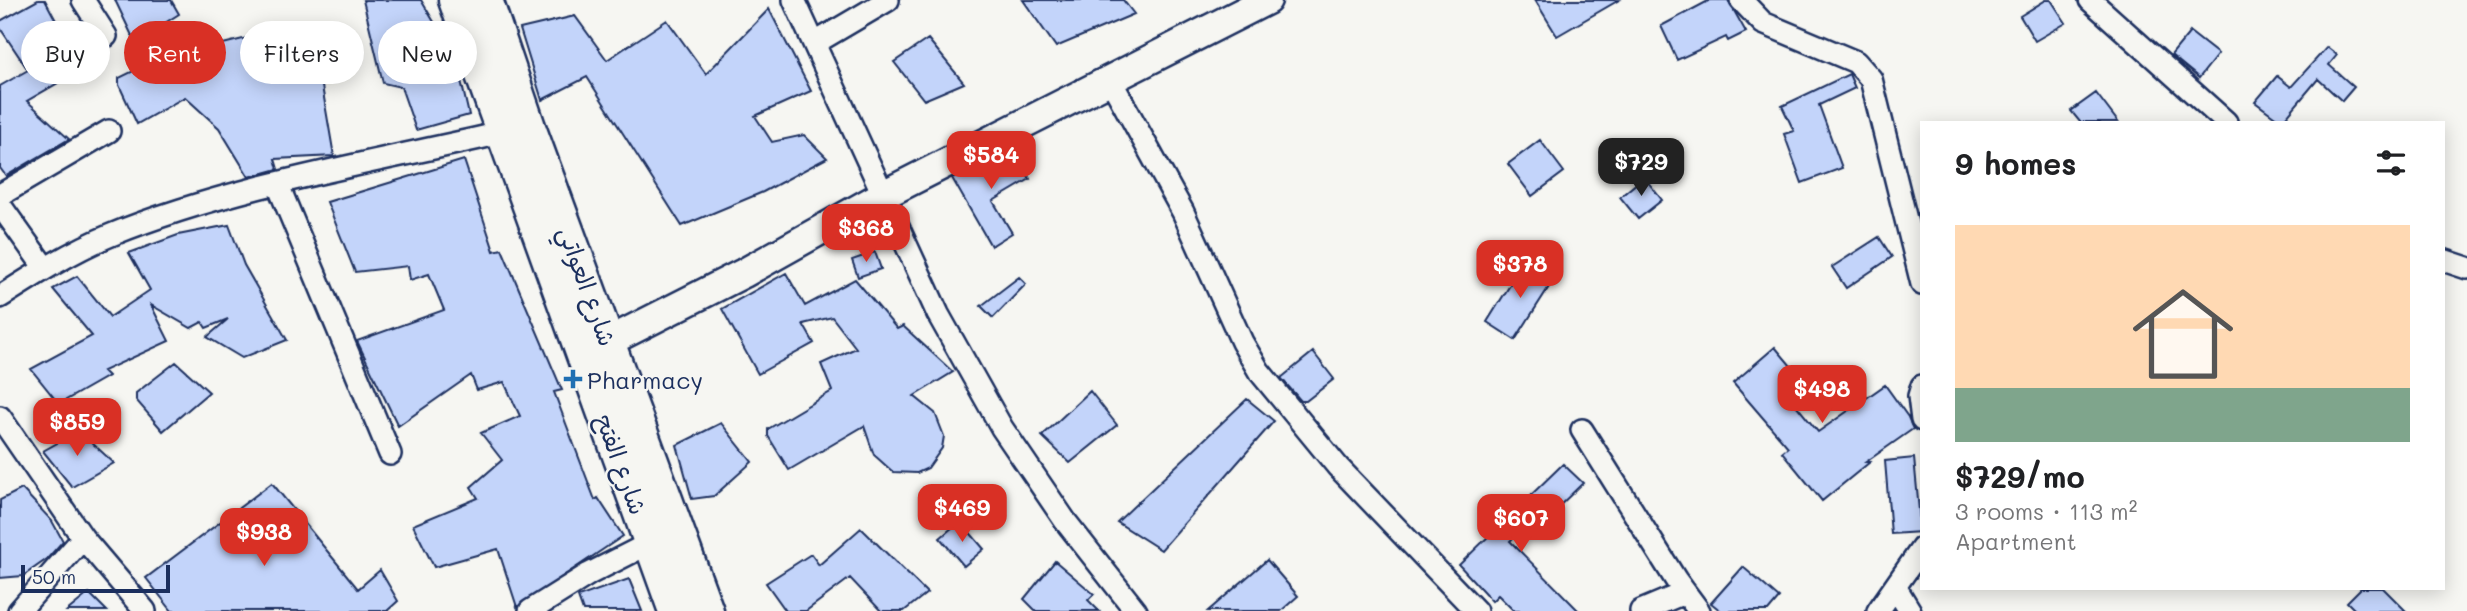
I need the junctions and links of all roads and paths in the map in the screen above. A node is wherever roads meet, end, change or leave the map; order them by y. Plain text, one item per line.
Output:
1 (83, 0) edge
2 (455, 0) edge
3 (486, 0) edge
4 (794, 0) edge
5 (888, 0) edge
6 (1268, 0) edge
7 (1741, 0) edge
8 (2090, 0) edge
9 (96, 21) edge
10 (815, 43) junction
11 (1111, 80) junction
12 (2225, 121) edge
13 (109, 131) dead end
14 (502, 133) junction
15 (278, 185) junction
16 (885, 194) junction
17 (0, 195) edge
18 (0, 205) edge
19 (2445, 261) edge
20 (46, 268) junction
21 (2467, 268) edge
22 (1920, 276) edge
23 (0, 297) edge
24 (595, 348) junction
25 (0, 417) edge
26 (1582, 430) dead end
27 (390, 454) dead end
28 (83, 538) junction
29 (650, 543) junction
30 (1920, 551) edge
31 (1896, 588) junction
32 (1685, 593) junction
33 (19, 611) edge
34 (145, 611) edge
35 (530, 611) edge
36 (675, 611) edge
37 (707, 611) edge
38 (1136, 611) edge
39 (1476, 611) edge
40 (1641, 611) edge
41 (1699, 611) edge
42 (1878, 611) edge
43 (1910, 611) edge

1 - 9 street
2 - 14 main road, شارع الفتح
3 - 24 main road, شارع العواتي
4 - 10 street
5 - 10 street
6 - 11 street
7 - 22 street
8 - 12 street
10 - 16 street
11 - 16 street
11 - 39 street
13 - 17 street
14 - 15 street
14 - 24 main road, شارع الفتح
15 - 20 street
15 - 27 street
16 - 24 street
16 - 38 street
18 - 20 street
19 - 21 street
20 - 23 street
24 - 29 main road, شارع الفتح
24 - 37 main road, شارع العواتي
25 - 28 street
26 - 32 street
28 - 33 street
28 - 34 street
29 - 35 street
29 - 36 main road, شارع الفتح
30 - 31 street
31 - 42 street
31 - 43 street
32 - 40 street
32 - 41 street

